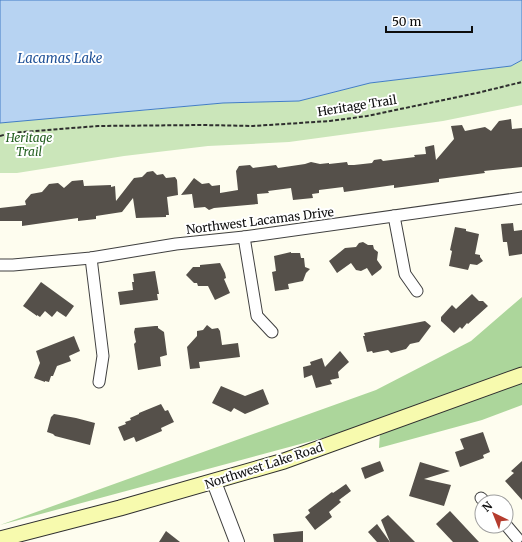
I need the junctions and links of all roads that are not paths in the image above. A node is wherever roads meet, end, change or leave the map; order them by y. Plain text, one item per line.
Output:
1 (522, 198) edge
2 (394, 216) junction
3 (244, 237) junction
4 (91, 258) junction
5 (0, 265) edge
6 (417, 290) dead end
7 (272, 332) dead end
8 (522, 375) edge
9 (99, 382) dead end
10 (214, 482) junction
11 (0, 539) edge
12 (237, 542) edge

1 - 2 street, Northwest Lacamas Drive
2 - 3 street, Northwest Lacamas Drive
2 - 6 street
3 - 4 street, Northwest Lacamas Drive
3 - 7 street
4 - 5 street, Northwest Lacamas Drive
4 - 9 street
8 - 10 main road, Northwest Lake Road
10 - 11 main road, Northwest Lake Road
10 - 12 street

